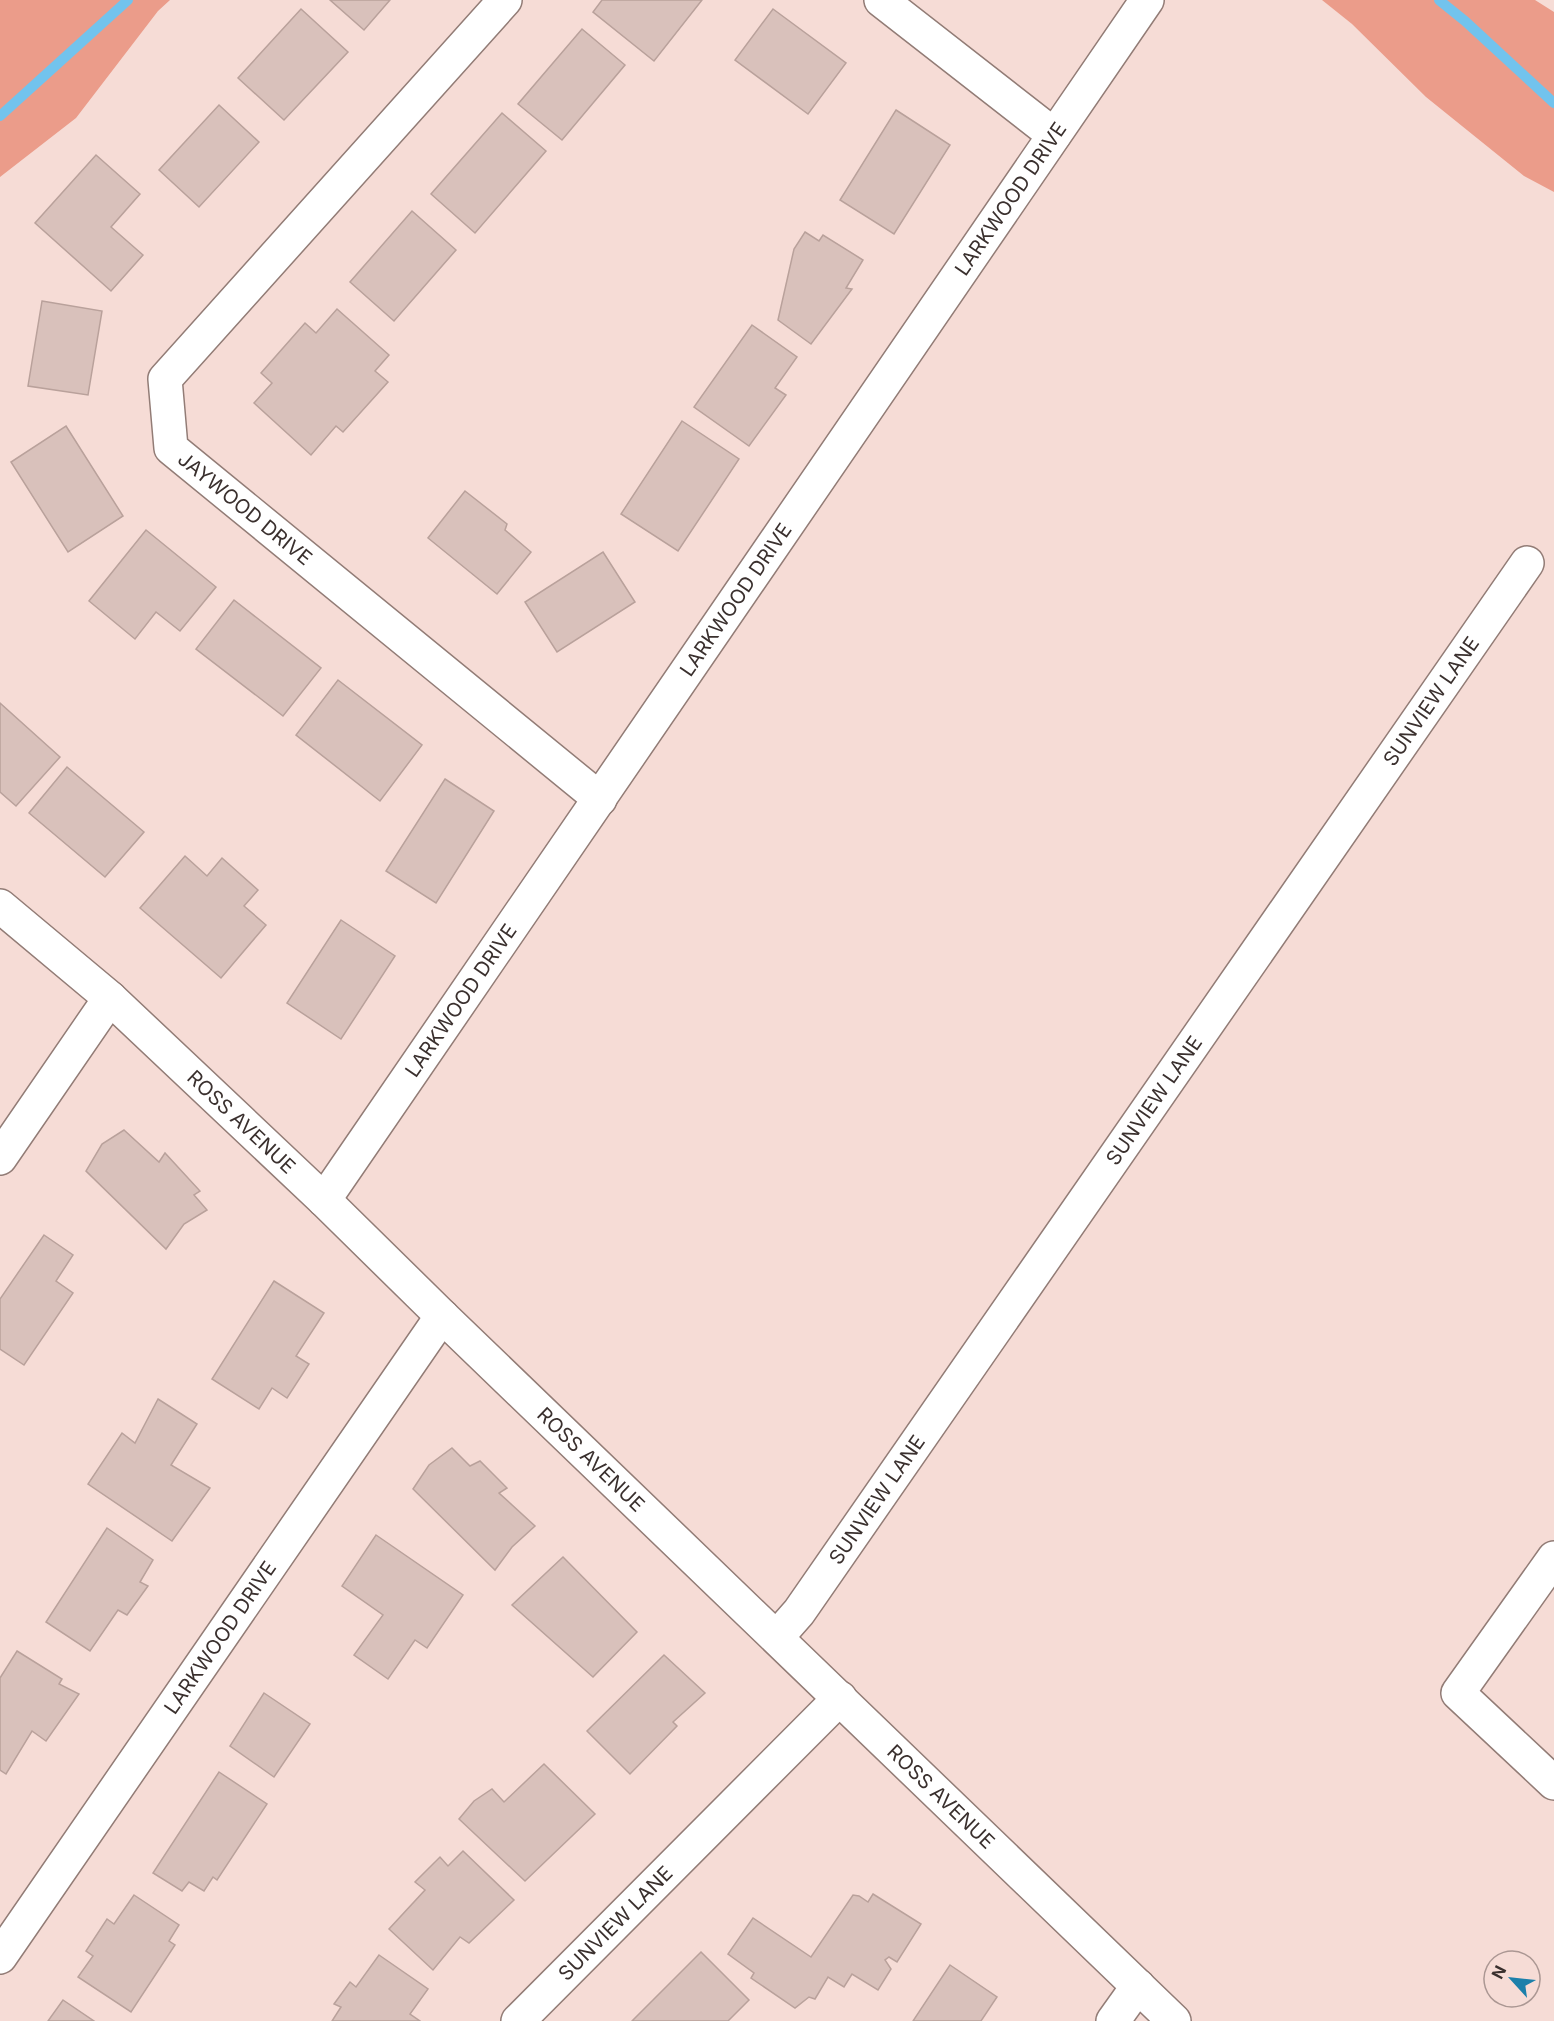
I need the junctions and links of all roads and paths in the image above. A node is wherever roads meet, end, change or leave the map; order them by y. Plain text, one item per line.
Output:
1 (505, 0) edge
2 (881, 0) edge
3 (1148, 0) edge
4 (1054, 135) junction
5 (1527, 563) dead end
6 (600, 799) junction
7 (0, 906) edge
8 (110, 998) junction
9 (0, 1158) edge
10 (324, 1200) junction
11 (442, 1316) junction
12 (1554, 1558) edge
13 (777, 1637) junction
14 (840, 1698) junction
15 (1554, 1783) edge
16 (0, 1957) edge
17 (1138, 1986) junction
18 (518, 2021) edge
19 (1113, 2021) edge
20 (1174, 2021) edge

1 - 6 street, JAYWOOD DRIVE
2 - 4 street
3 - 4 street, LARKWOOD DRIVE
4 - 6 street, LARKWOOD DRIVE
5 - 13 street, SUNVIEW LANE
6 - 10 street, LARKWOOD DRIVE
7 - 8 street, ROSS AVENUE
8 - 9 street
8 - 10 street, ROSS AVENUE
10 - 11 street, ROSS AVENUE
11 - 13 street, ROSS AVENUE
11 - 16 street, LARKWOOD DRIVE
12 - 15 street
13 - 14 street, ROSS AVENUE
14 - 17 street, ROSS AVENUE
14 - 18 street, SUNVIEW LANE
17 - 19 street
17 - 20 street, ROSS AVENUE

